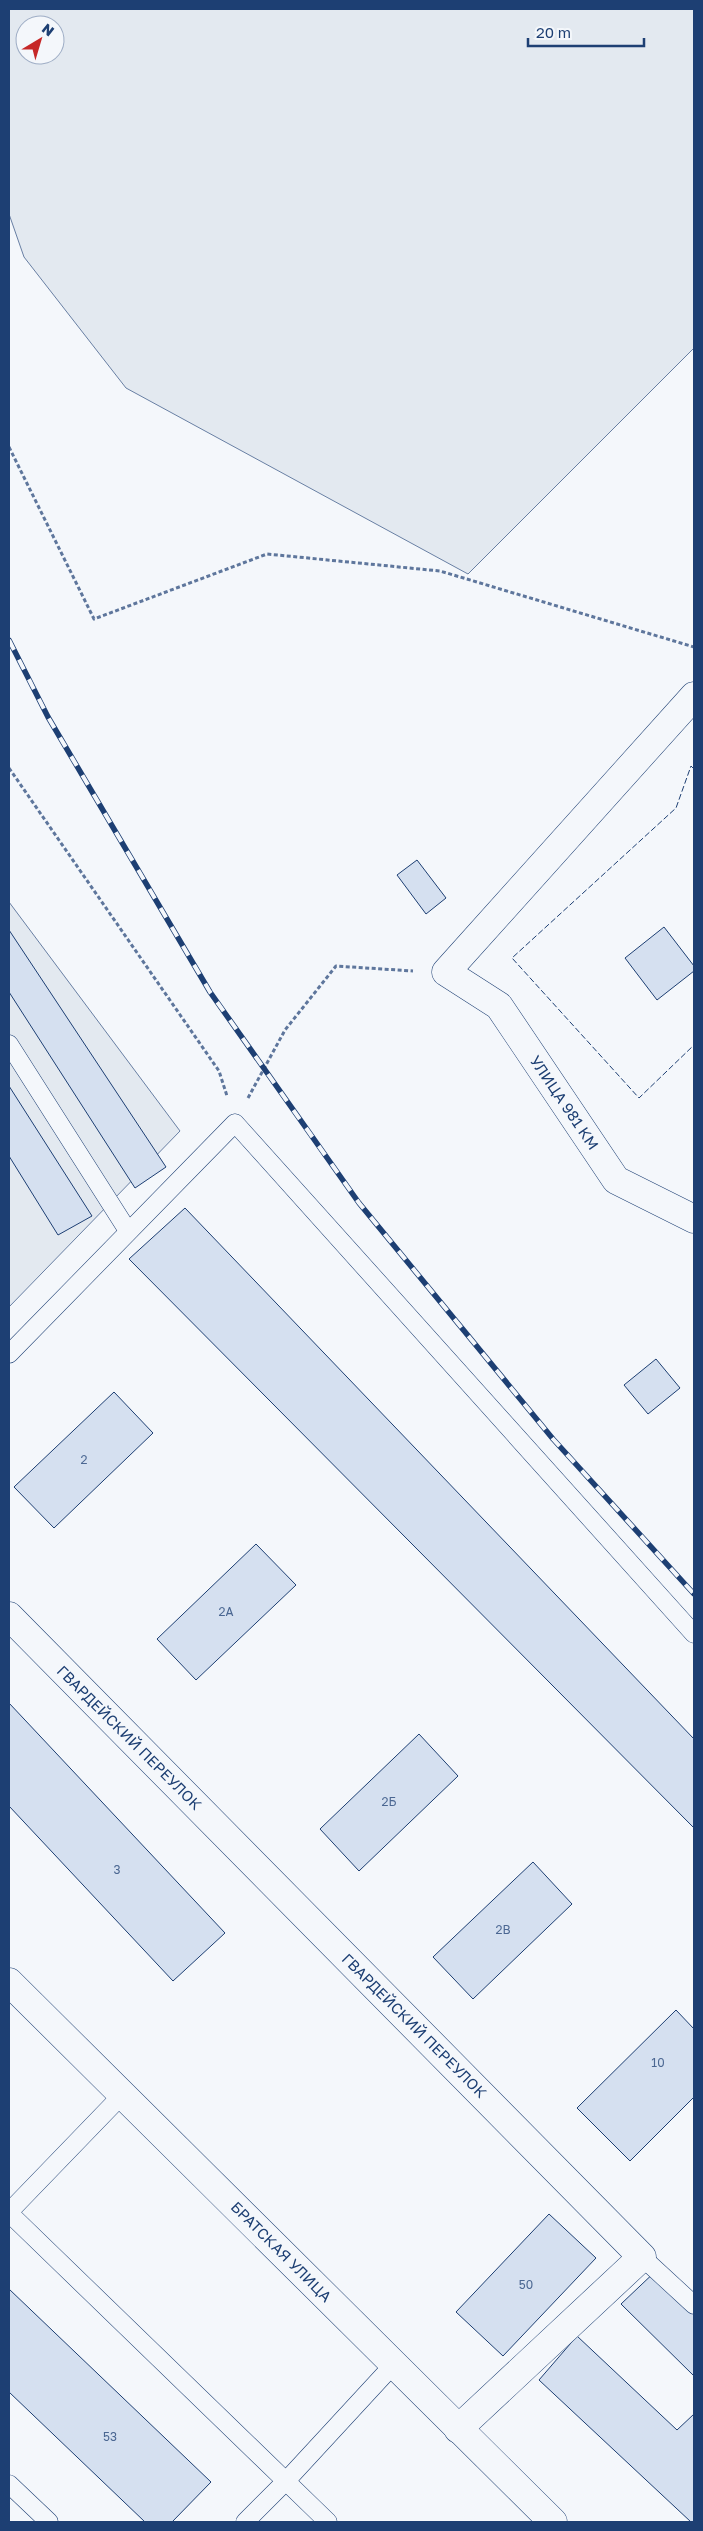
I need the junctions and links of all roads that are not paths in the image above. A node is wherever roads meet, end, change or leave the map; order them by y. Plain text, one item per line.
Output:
1 (694, 696) edge
2 (9, 1044) edge
3 (694, 1218) edge
4 (128, 1231) junction
5 (9, 1354) edge
6 (9, 1616) edge
7 (694, 1634) edge
8 (9, 1982) edge
9 (122, 2095) junction
10 (9, 2213) edge
11 (642, 2257) junction
12 (694, 2305) edge
13 (394, 2364) junction
14 (458, 2429) junction
15 (286, 2482) junction
16 (9, 2484) edge
17 (49, 2522) edge
18 (245, 2522) edge
19 (328, 2522) edge
20 (553, 2522) edge

1 - 3 street, УЛИЦА 981 КМ
2 - 4 lane
4 - 5 lane
4 - 7 lane
6 - 11 street, ГВАРДЕЙСКИЙ ПЕРЕУЛОК
8 - 9 street, БРАТСКАЯ УЛИЦА
9 - 10 lane
9 - 13 street, БРАТСКАЯ УЛИЦА
10 - 15 lane
11 - 12 lane
11 - 14 street
13 - 14 street, БРАТСКАЯ УЛИЦА
13 - 15 lane
14 - 20 street, БРАТСКАЯ УЛИЦА
15 - 18 lane
15 - 19 lane
16 - 17 lane

